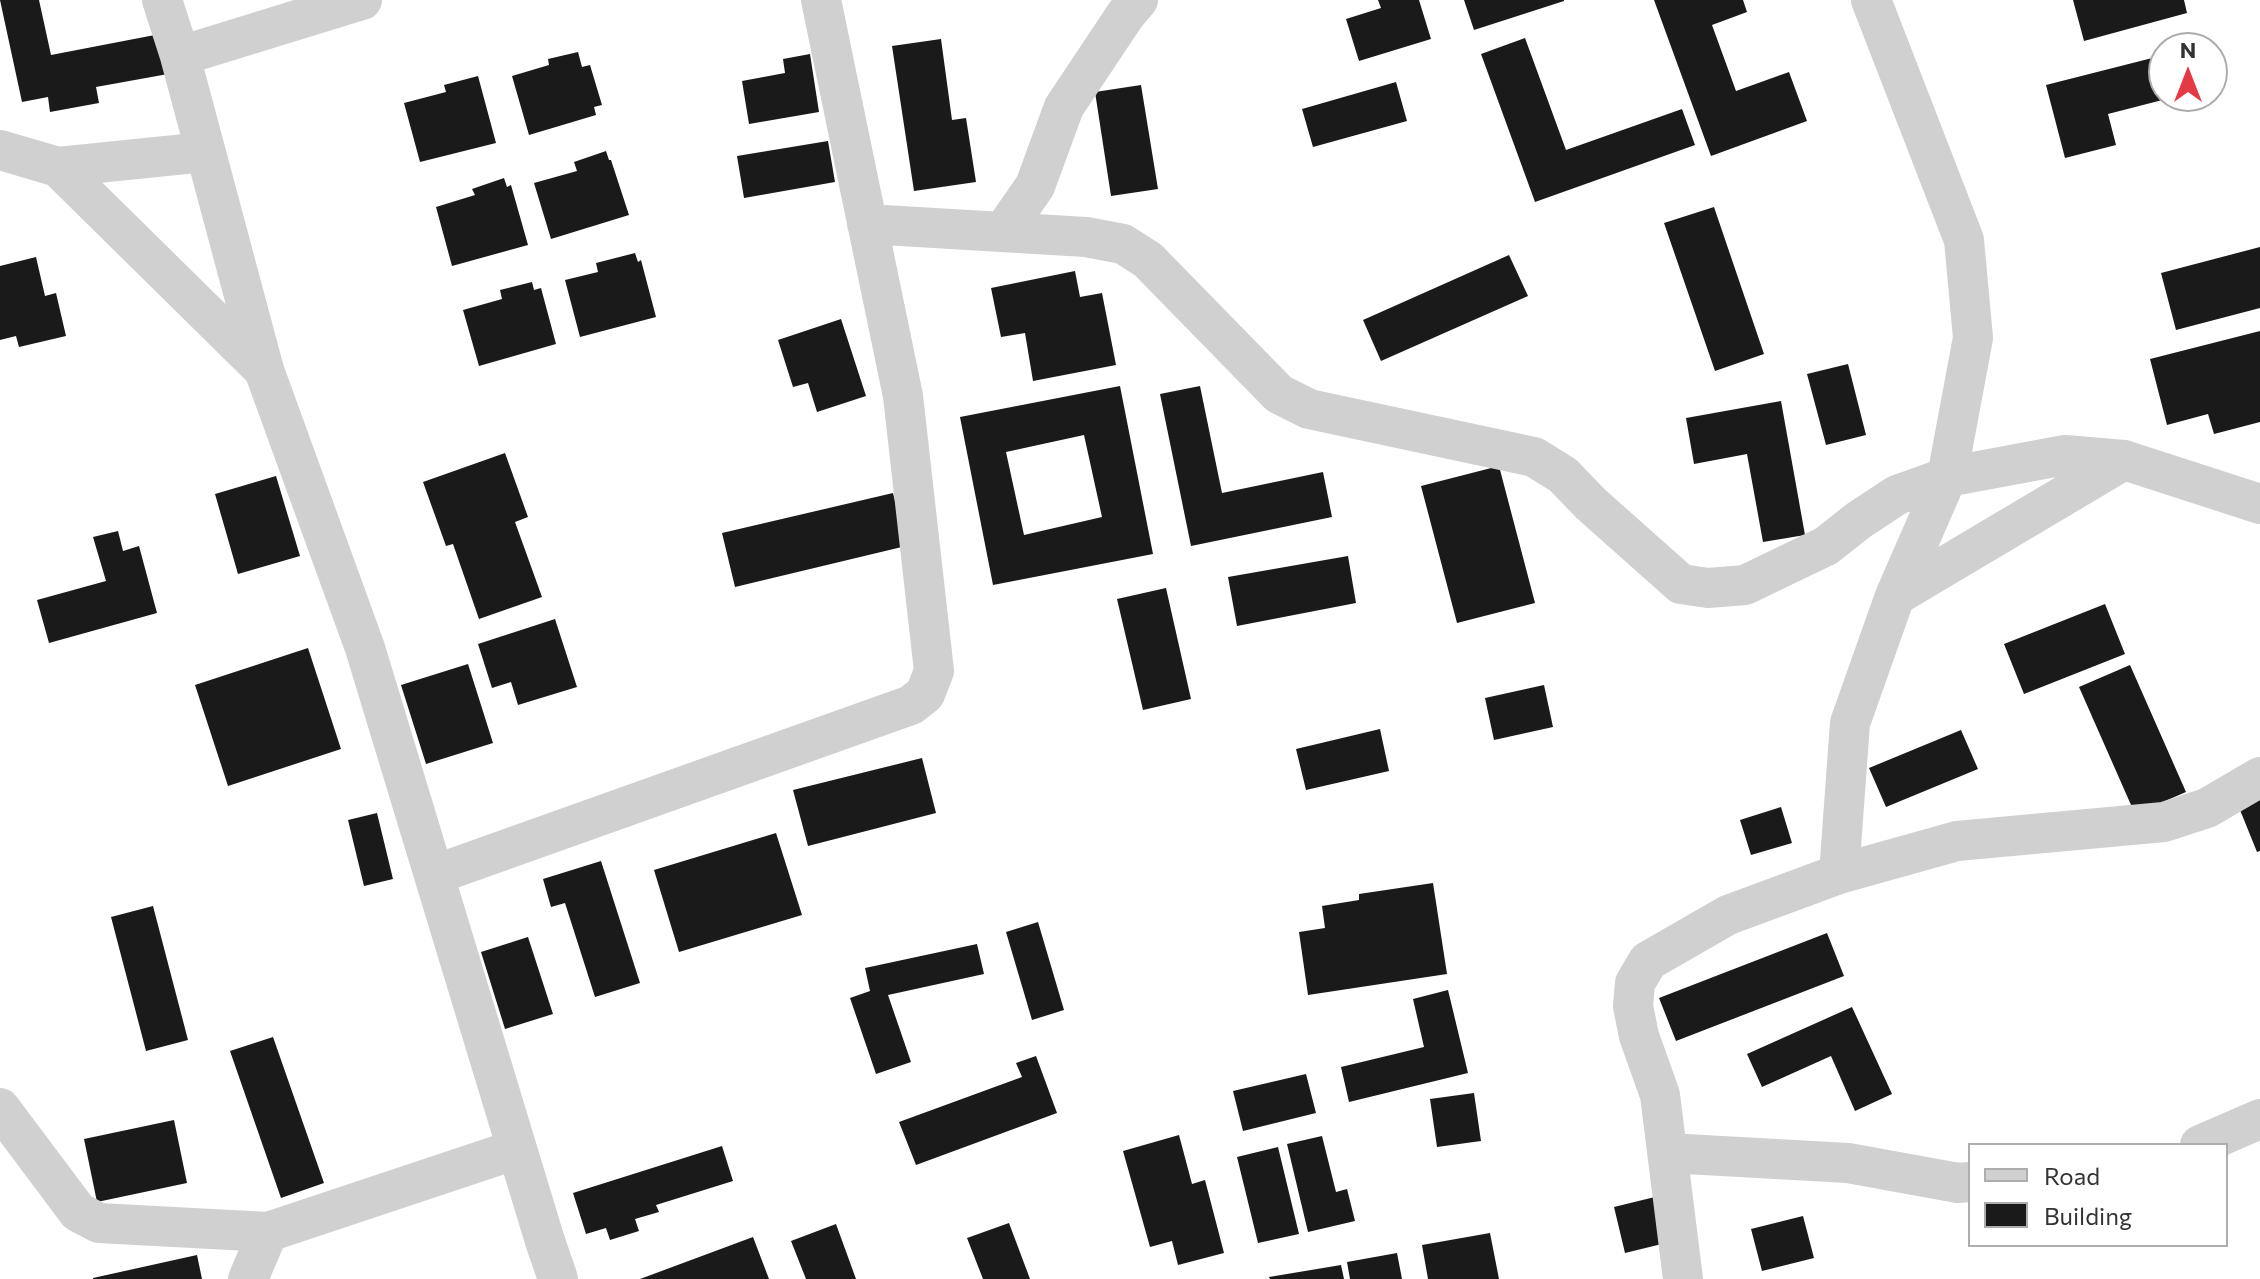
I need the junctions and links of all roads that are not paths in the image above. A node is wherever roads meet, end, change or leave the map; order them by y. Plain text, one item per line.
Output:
1 (162, 0) edge
2 (362, 0) edge
3 (821, 0) edge
4 (1138, 0) edge
5 (1871, 0) edge
6 (180, 56) junction
7 (0, 150) edge
8 (205, 152) junction
9 (58, 167) junction
10 (867, 224) junction
11 (1003, 232) junction
12 (264, 370) junction
13 (2124, 460) junction
14 (1947, 477) junction
15 (2260, 504) edge
16 (1895, 596) junction
17 (2260, 777) edge
18 (1839, 874) junction
19 (434, 875) junction
20 (0, 1108) edge
21 (2260, 1119) edge
22 (2205, 1143) edge
23 (517, 1149) junction
24 (1668, 1153) junction
25 (1968, 1182) edge
26 (268, 1232) junction
27 (248, 1279) edge
28 (558, 1279) edge
29 (1683, 1279) edge

1 - 6 street
2 - 6 street
3 - 10 street
4 - 11 street
5 - 14 street
6 - 8 street
7 - 9 street
8 - 9 street
8 - 12 street
9 - 12 street
10 - 11 street
10 - 19 street
11 - 14 street
12 - 19 street
13 - 14 street
13 - 15 street
13 - 16 street
14 - 16 street
16 - 18 street
17 - 18 street
18 - 24 street
19 - 23 street
20 - 26 street
21 - 22 street
23 - 26 street
23 - 28 street
24 - 25 street
24 - 29 street
26 - 27 street

